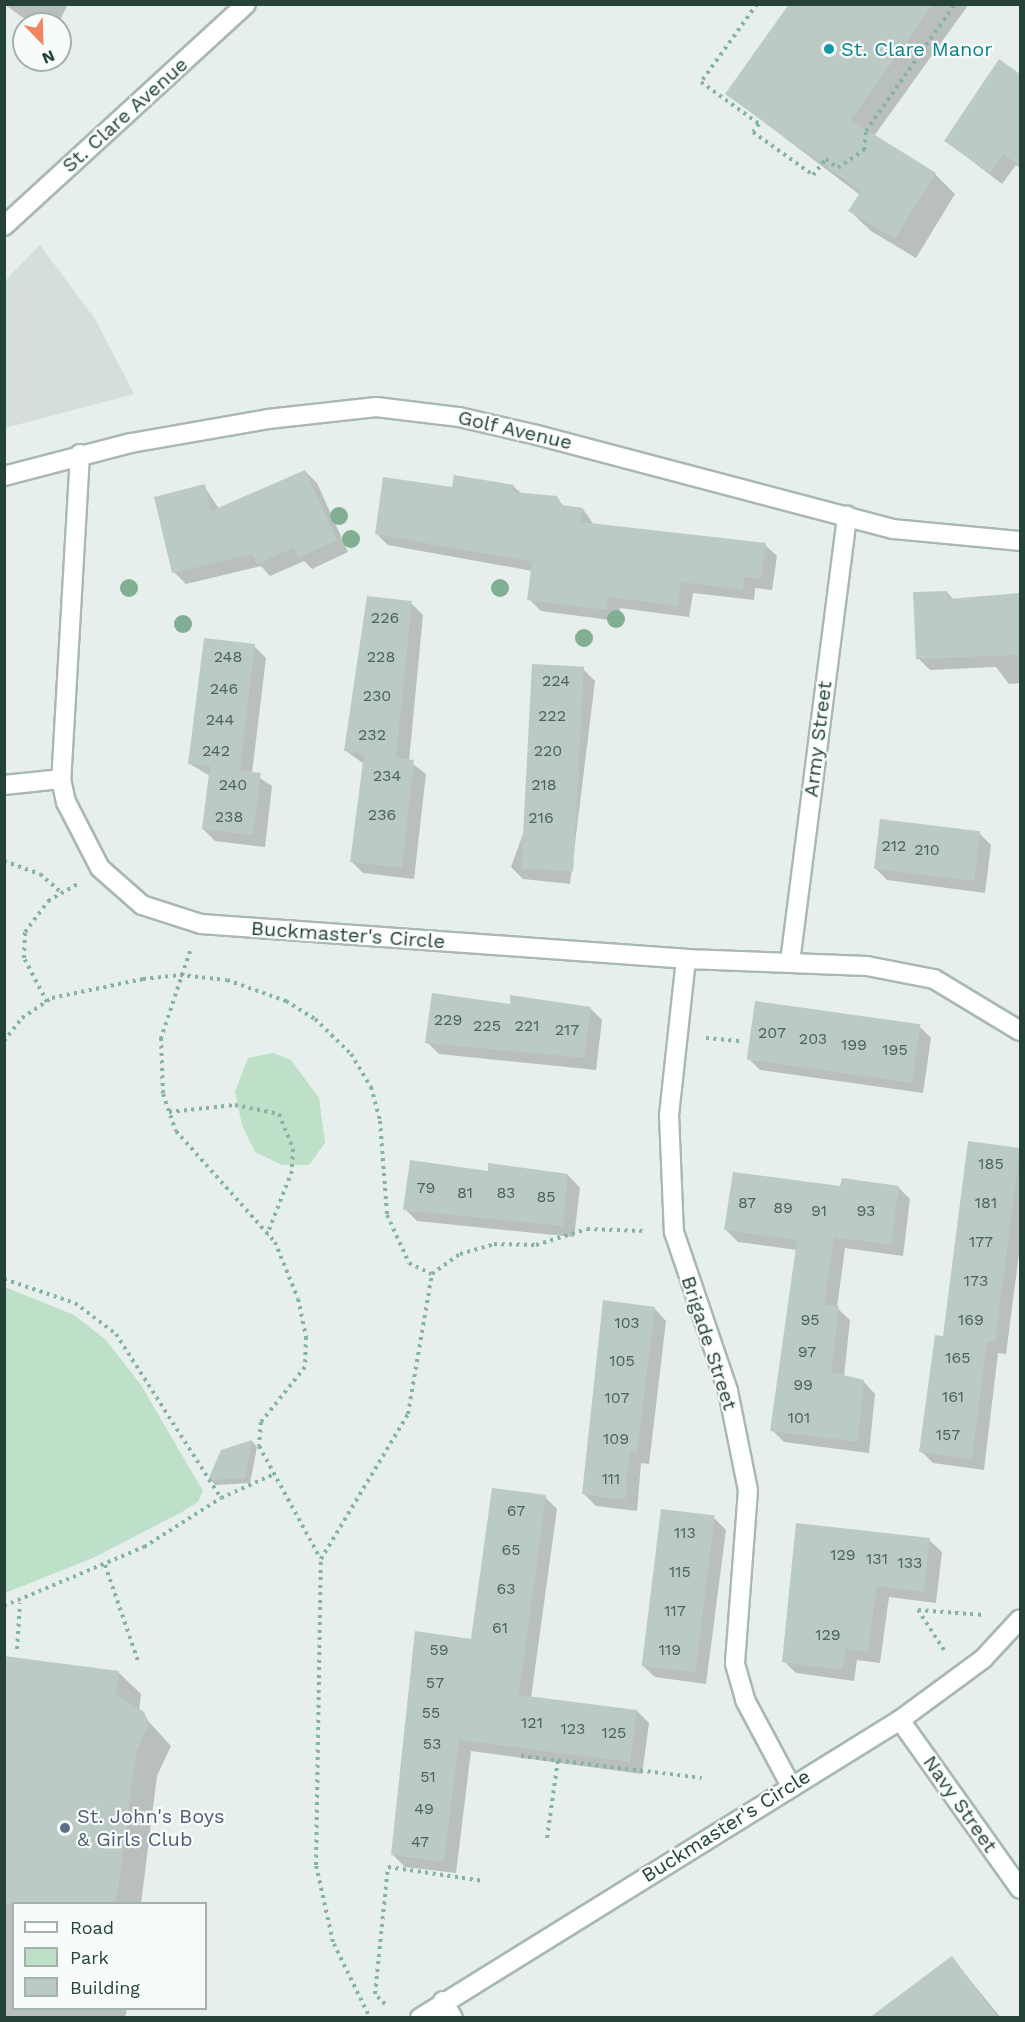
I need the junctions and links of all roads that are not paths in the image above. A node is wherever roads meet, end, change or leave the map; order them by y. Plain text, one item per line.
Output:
1 (246, 4) edge
2 (4, 226) edge
3 (80, 454) junction
4 (4, 476) edge
5 (847, 516) junction
6 (1020, 541) edge
7 (61, 779) junction
8 (4, 785) edge
9 (686, 959) junction
10 (790, 962) junction
11 (1020, 1031) edge
12 (1020, 1619) edge
13 (900, 1720) junction
14 (791, 1786) junction
15 (1020, 1889) edge
16 (443, 2001) junction
17 (420, 2018) edge
18 (453, 2018) edge

1 - 2 street, St. Clare Avenue
3 - 4 street, Golf Avenue
3 - 5 street, Golf Avenue
3 - 7 street, Buckmaster's Circle
5 - 6 street, Golf Avenue
5 - 10 street, Army Street
7 - 8 street
7 - 9 street, Buckmaster's Circle
9 - 10 street, Buckmaster's Circle
9 - 14 street, Brigade Street
10 - 11 street, Buckmaster's Circle
12 - 13 street, Buckmaster's Circle
13 - 14 street, Buckmaster's Circle
13 - 15 street, Navy Street
14 - 16 street, Buckmaster's Circle
16 - 17 street, Buckmaster's Circle
16 - 18 street

